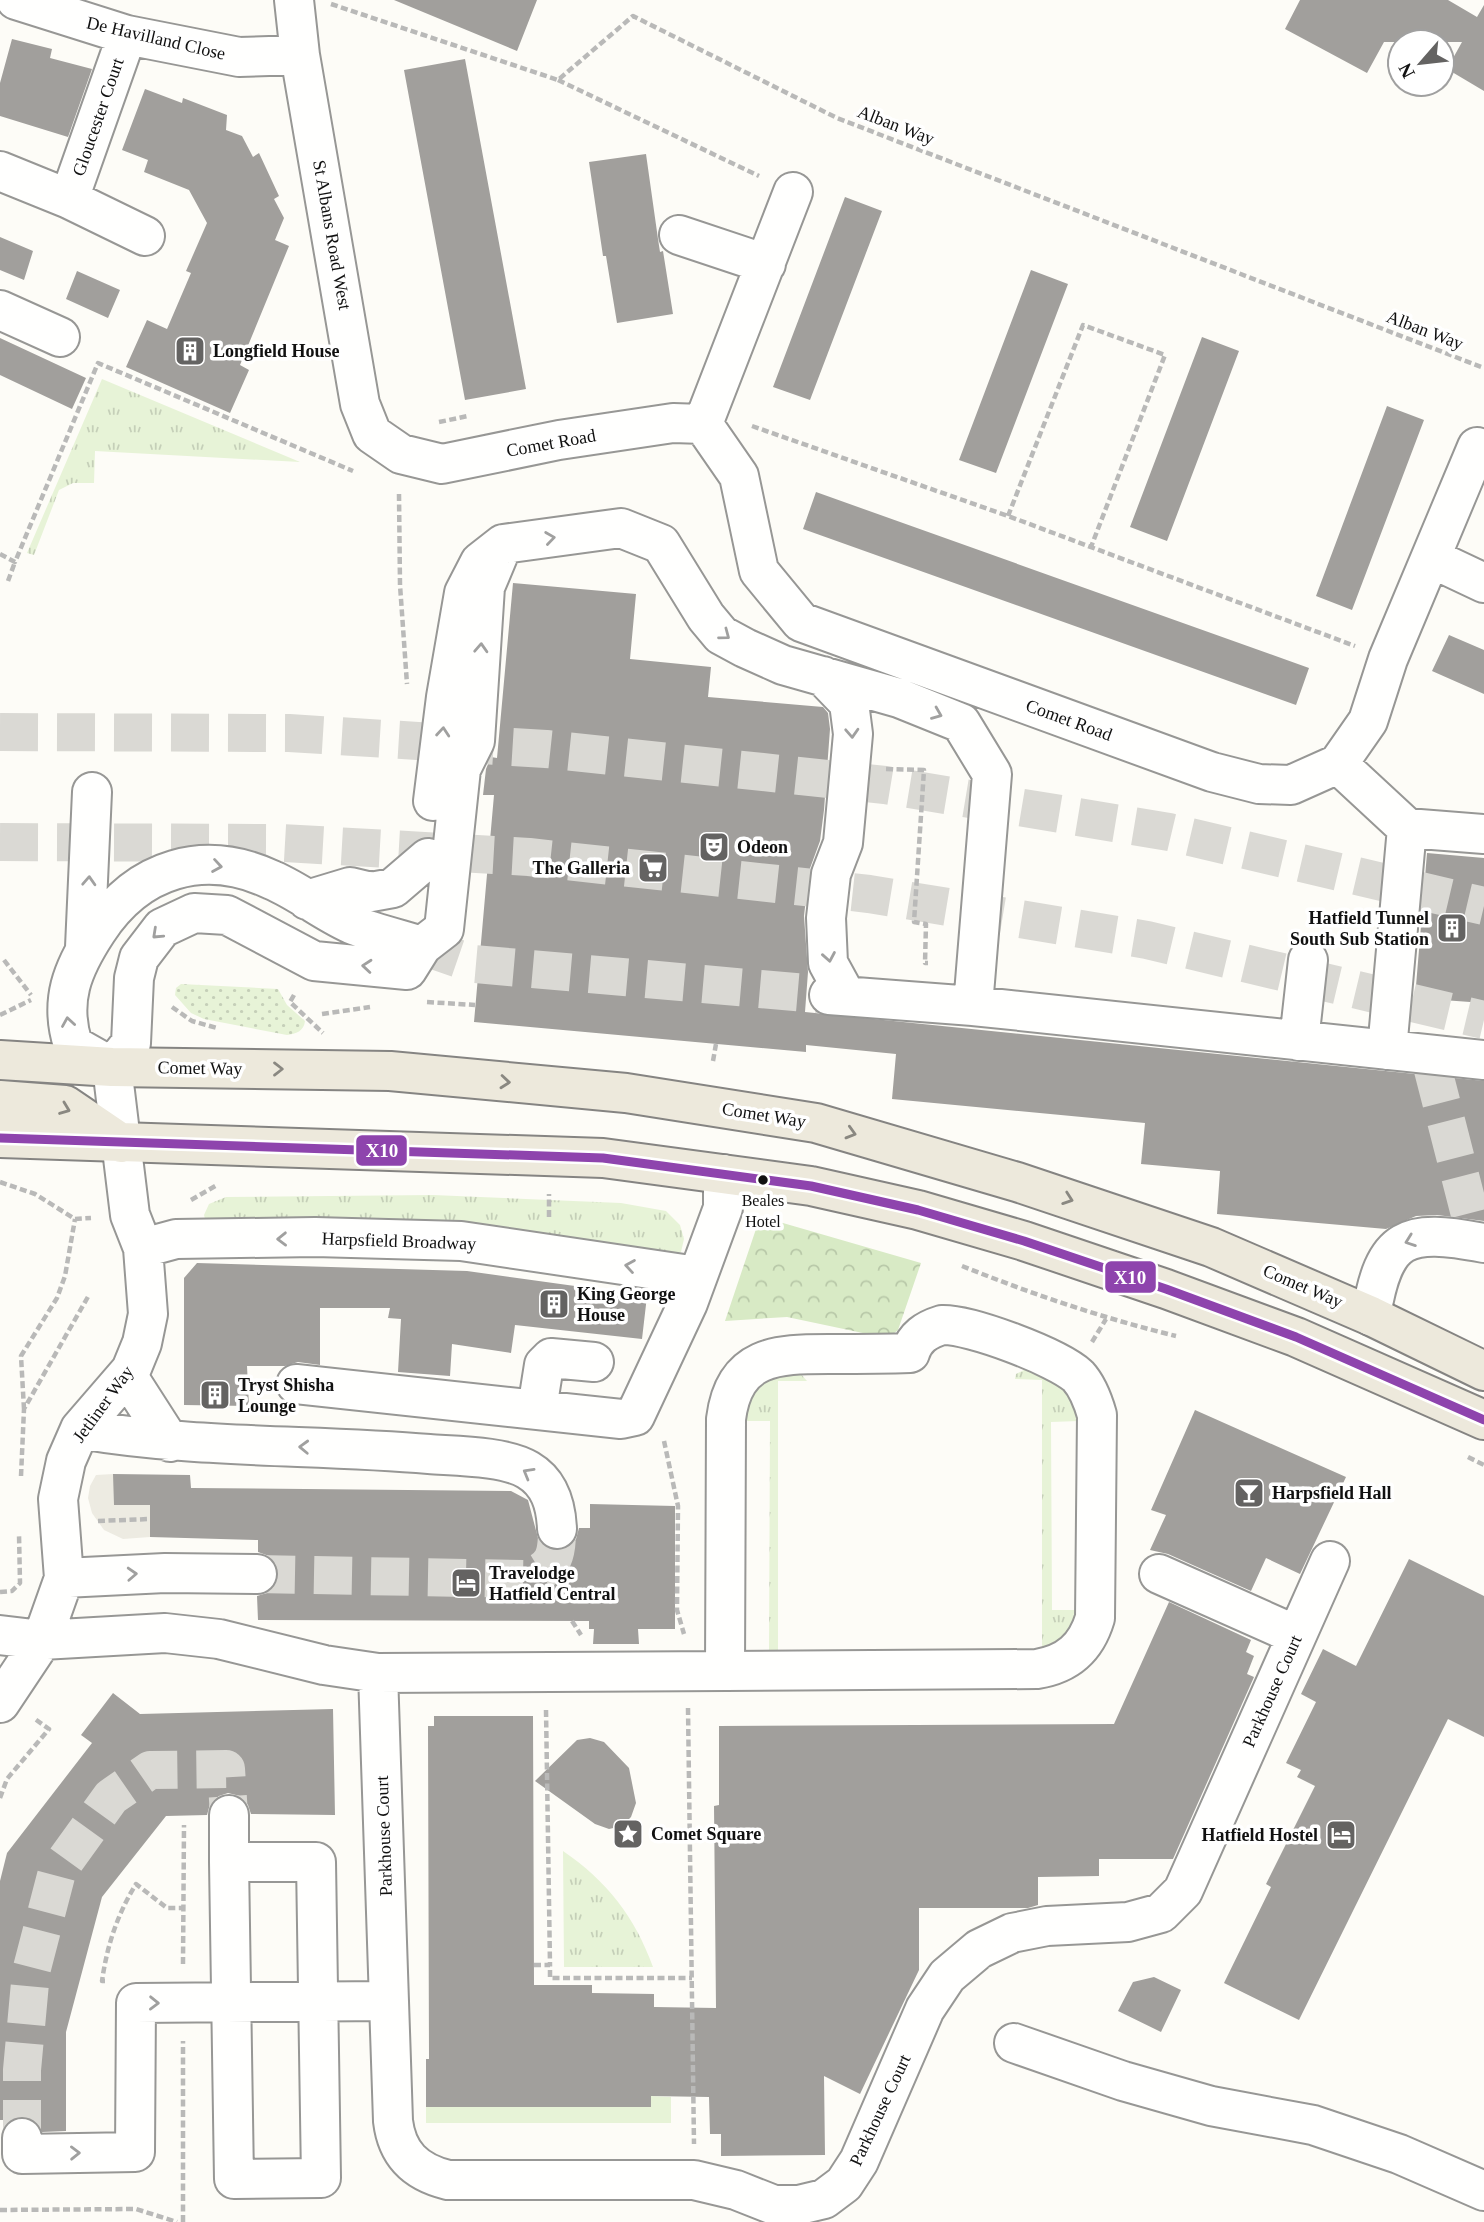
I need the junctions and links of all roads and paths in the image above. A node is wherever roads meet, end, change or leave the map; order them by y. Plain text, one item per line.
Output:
1 (16, 0) edge
2 (294, 0) edge
3 (320, 0) edge
4 (127, 35) junction
5 (299, 55) junction
6 (558, 80) junction
7 (0, 171) edge
8 (793, 192) joint
9 (69, 199) junction
10 (679, 235) dead end
11 (145, 236) dead end
12 (765, 264) junction
13 (0, 310) edge
14 (60, 337) dead end
15 (1484, 368) edge
16 (481, 414) dead end
17 (708, 414) junction
18 (435, 422) dead end
19 (1477, 447) dead end
20 (401, 454) junction
21 (362, 474) dead end
22 (1008, 516) junction
23 (503, 544) junction
24 (1091, 547) junction
25 (0, 554) edge
26 (1431, 558) junction
27 (16, 562) junction
28 (8, 580) dead end
29 (1484, 583) edge
30 (1388, 659) junction
31 (823, 676) junction
32 (408, 696) dead end
33 (1338, 764) junction
34 (851, 768) junction
35 (92, 792) dead end
36 (1407, 828) junction
37 (1484, 834) edge
38 (428, 858) junction
39 (307, 900) junction
40 (422, 946) junction
41 (85, 949) junction
42 (4, 960) dead end
43 (1308, 960) dead end
44 (300, 985) dead end
45 (33, 999) dead end
46 (960, 1005) junction
47 (1300, 1041) junction
48 (321, 1044) dead end
49 (716, 1044) dead end
50 (1387, 1050) junction
51 (0, 1060) edge
52 (1484, 1060) edge
53 (713, 1061) dead end
54 (112, 1067) junction
55 (0, 1100) edge
56 (0, 1138) edge
57 (121, 1143) junction
58 (723, 1174) junction
59 (0, 1182) edge
60 (228, 1185) dead end
61 (537, 1192) dead end
62 (562, 1193) dead end
63 (75, 1219) junction
64 (136, 1231) junction
65 (1481, 1251) edge
66 (960, 1265) dead end
67 (697, 1276) junction
68 (1371, 1316) junction
69 (1181, 1338) dead end
70 (594, 1362) dead end
71 (1484, 1371) edge
72 (127, 1375) junction
73 (296, 1384) dead end
74 (24, 1409) dead end
75 (537, 1409) junction
76 (635, 1416) junction
77 (1484, 1420) edge
78 (80, 1429) junction
79 (170, 1442) junction
80 (1461, 1454) dead end
81 (1484, 1465) edge
82 (557, 1529) tunnel mouth
83 (1329, 1562) dead end
84 (257, 1573) tunnel mouth
85 (1159, 1574) dead end
86 (64, 1578) junction
87 (0, 1635) edge
88 (1296, 1635) junction
89 (42, 1640) junction
90 (687, 1671) junction
91 (724, 1671) junction
92 (546, 1672) junction
93 (378, 1673) junction
94 (0, 1703) edge
95 (7, 1779) dead end
96 (0, 1798) edge
97 (229, 1815) tunnel mouth
98 (184, 1825) dead end
99 (229, 1862) junction
100 (184, 1909) junction
101 (534, 1965) dead end
102 (550, 1965) junction
103 (183, 1970) dead end
104 (692, 1978) junction
105 (116, 1982) dead end
106 (319, 2001) junction
107 (390, 2001) junction
108 (230, 2003) junction
109 (1014, 2043) dead end
110 (22, 2138) dead end
111 (694, 2180) junction
112 (1484, 2191) edge
113 (0, 2210) edge
114 (177, 2222) edge

1 - 4 street, De Havilland Close
2 - 5 street, St Albans Road West
3 - 6 path
4 - 5 street, De Havilland Close
4 - 9 street, Gloucester Court
5 - 20 street, St Albans Road West
6 - 8 path
6 - 15 path, Alban Way
7 - 9 street
8 - 12 street
9 - 11 street
10 - 12 street
12 - 17 street
13 - 14 street
16 - 18 path
17 - 20 street, Comet Road
17 - 22 path
17 - 33 street, Comet Road
19 - 26 street
20 - 32 path
21 - 27 path
22 - 24 path
22 - 24 path
23 -> 31 street
38 -> 23 street
40 -> 23 street
24 - 30 path
25 - 27 path
26 - 29 street
26 - 30 street
27 - 28 path
30 - 33 street
31 -> 34 street
31 -> 46 street
33 - 36 street
34 - 46 path
34 -> 46 street
41 -> 35 street
36 - 37 street
36 - 50 street
38 - 39 street
38 - 40 street
39 - 40 street
41 -> 39 street
40 -> 54 street
54 -> 41 street
42 - 45 path
43 - 47 street
44 - 48 path
46 - 47 street
47 - 50 street
49 - 53 path
50 - 52 street
51 - 54 main road, Comet Way
54 - 57 street, Jetliner Way
54 -> 68 main road, Comet Way
55 -> 57 main road
56 - 57 main road
57 - 58 main road
57 - 64 street, Jetliner Way
58 - 67 street
58 - 77 main road
59 - 63 path
60 - 64 path
61 - 62 path
63 - 64 path
63 - 74 path
67 -> 64 street, Harpsfield Broadway
64 - 72 street, Jetliner Way
65 -> 68 street
66 - 69 path
67 - 76 street
68 - 71 main road, Comet Way
70 - 75 street
72 - 78 street, Jetliner Way
72 - 79 street
73 - 75 street
75 - 76 street
76 - 90 path
78 - 79 street
78 - 86 street, Jetliner Way
82 -> 79 street
80 - 81 path
83 - 88 street, Parkhouse Court
86 -> 84 street
85 - 88 street
86 - 89 street, Jetliner Way
87 - 89 street
88 - 111 street, Parkhouse Court
89 - 93 street
89 - 94 street, Jetliner Way
90 - 91 street
90 - 92 street
90 - 104 path
91 - 91 street
92 - 93 street
92 - 102 path
93 - 107 street, Parkhouse Court
95 - 96 path
97 - 99 street
98 - 100 path
99 - 106 street
99 - 108 street
100 - 103 path
100 - 105 path
101 - 102 path
102 - 104 path
104 - 111 path
106 - 107 street
106 - 108 street
106 - 108 street
107 - 111 street, Parkhouse Court
110 -> 108 street
109 - 112 street
113 - 114 path

